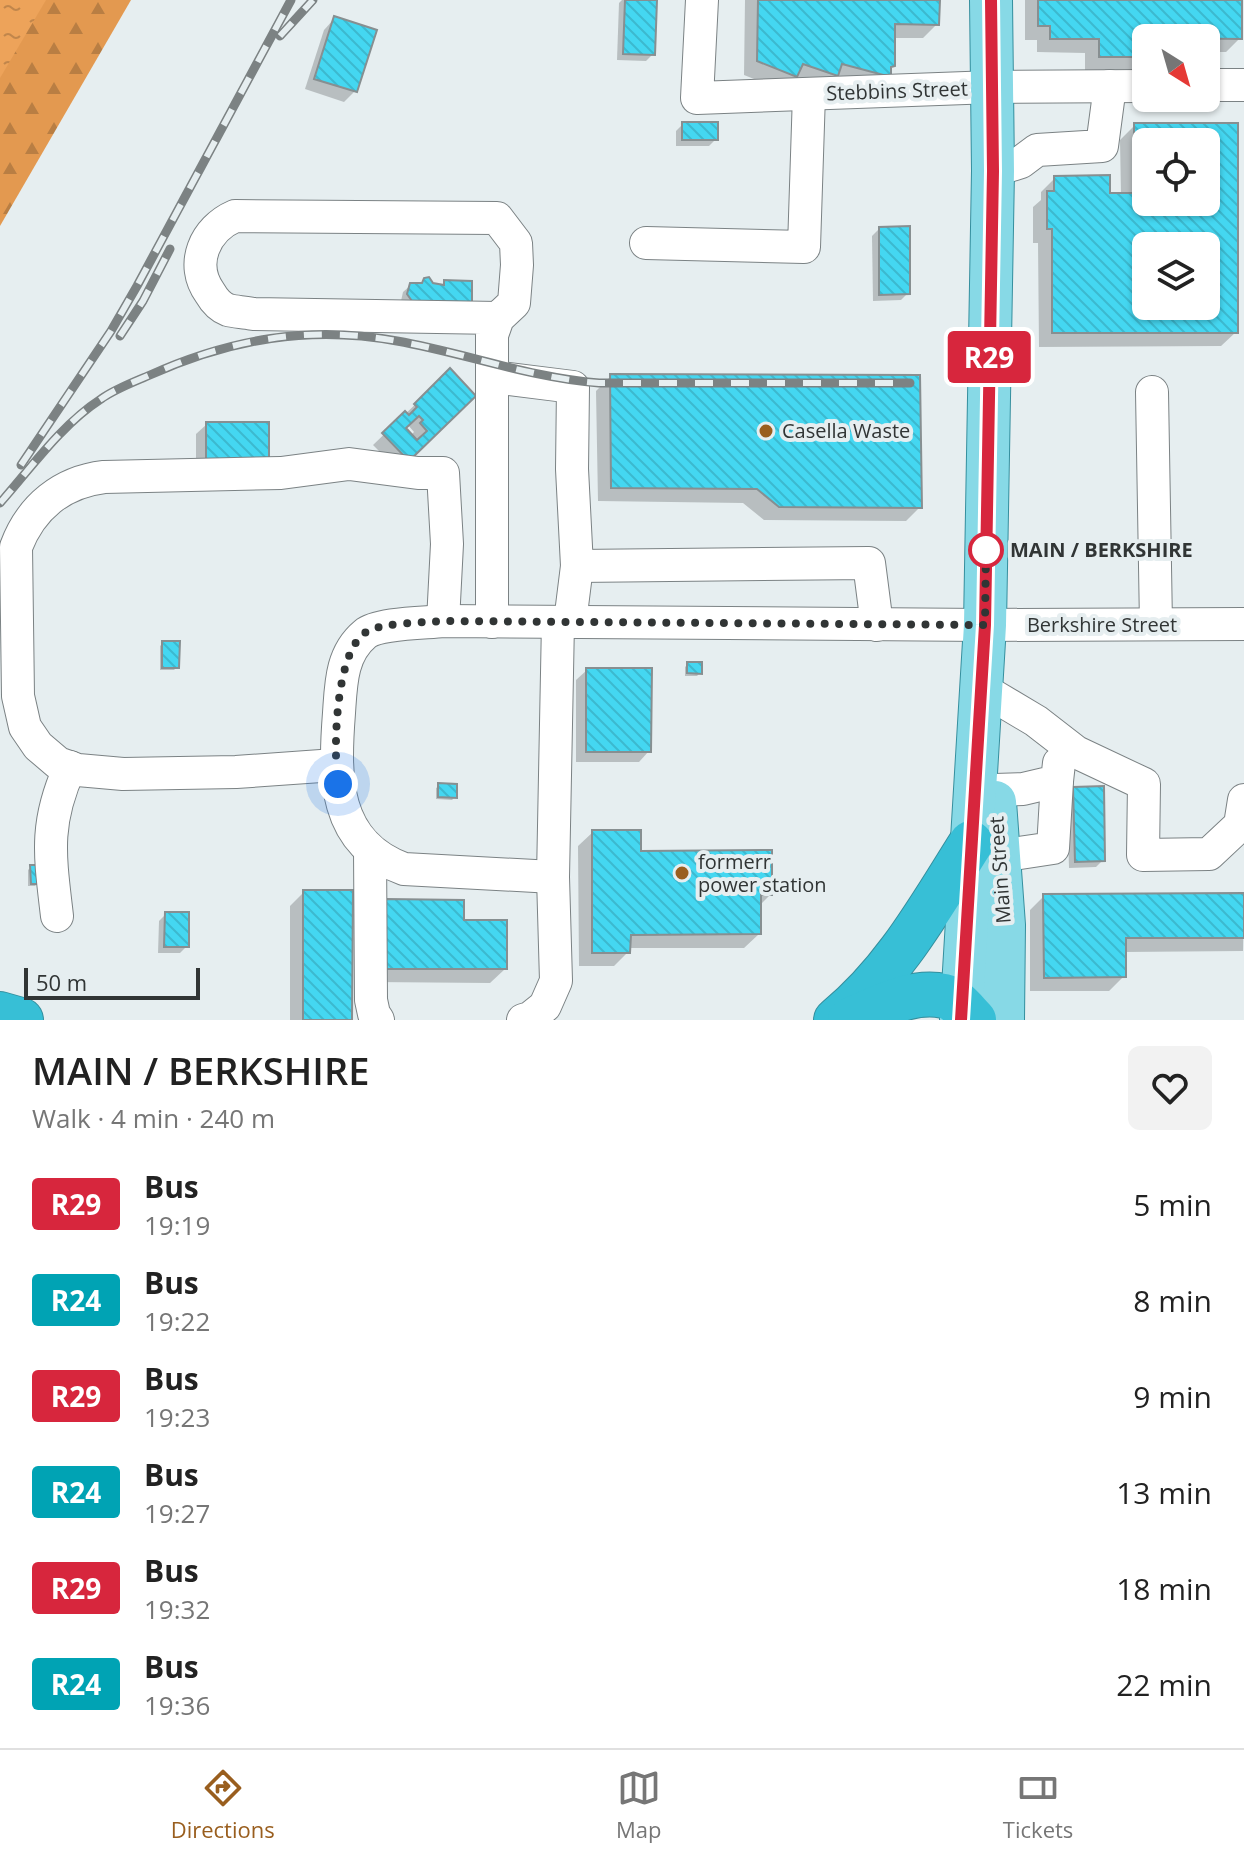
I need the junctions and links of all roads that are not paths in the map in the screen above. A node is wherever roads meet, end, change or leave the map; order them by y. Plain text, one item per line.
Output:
1 (702, 0) edge
2 (991, 0) edge
3 (1220, 85) edge
4 (1244, 85) edge
5 (1110, 86) junction
6 (1132, 86) edge
7 (993, 87) junction
8 (809, 94) junction
9 (993, 171) junction
10 (646, 243) dead end
11 (498, 318) junction
12 (492, 377) junction
13 (1152, 392) dead end
14 (577, 566) junction
15 (443, 621) junction
16 (492, 622) junction
17 (552, 622) junction
18 (1156, 624) junction
19 (1244, 624) edge
20 (877, 625) junction
21 (985, 625) junction
22 (989, 693) junction
23 (1061, 740) junction
24 (335, 765) junction
25 (70, 767) junction
26 (1057, 781) junction
27 (995, 790) junction
28 (1244, 800) edge
29 (985, 849) junction
30 (370, 850) junction
31 (553, 877) junction
32 (57, 916) dead end
33 (0, 1014) edge
34 (965, 1015) edge
35 (21, 1020) edge
36 (378, 1020) edge
37 (523, 1020) edge
38 (836, 1020) edge
39 (850, 1020) edge
40 (1003, 1020) edge

1 - 8 street, Stebbins Street
2 - 7 main road, Main Street
3 - 4 street
5 - 6 street, Stebbins Street
5 - 7 street, Stebbins Street
5 - 9 street
7 - 8 street, Stebbins Street
7 - 9 main road, Main Street
8 - 10 street
9 - 21 main road, Main Street
11 - 11 street
11 - 12 street
12 - 14 street
12 - 16 street
13 - 18 street
14 - 17 street
14 - 20 street
15 - 16 street, Berkshire Street
15 - 24 street, Berkshire Street
15 - 25 street
16 - 17 street, Berkshire Street
17 - 20 street, Berkshire Street
17 - 31 street
18 - 19 street, Berkshire Street
18 - 21 street, Berkshire Street
20 - 21 street, Berkshire Street
21 - 22 main road, Main Street
21 - 29 main road, Main Street
22 - 23 street
22 - 27 main road, Main Street
23 - 26 street
23 - 28 street
24 - 25 street
24 - 30 street, Berkshire Street
25 - 32 street
26 - 27 street
26 - 29 street
27 - 29 main road, Main Street
29 - 34 main road, Main Street
29 - 38 highway
29 - 40 main road, Main Street
30 - 31 street
30 - 36 street
31 - 37 street
33 - 35 highway
34 - 39 highway

